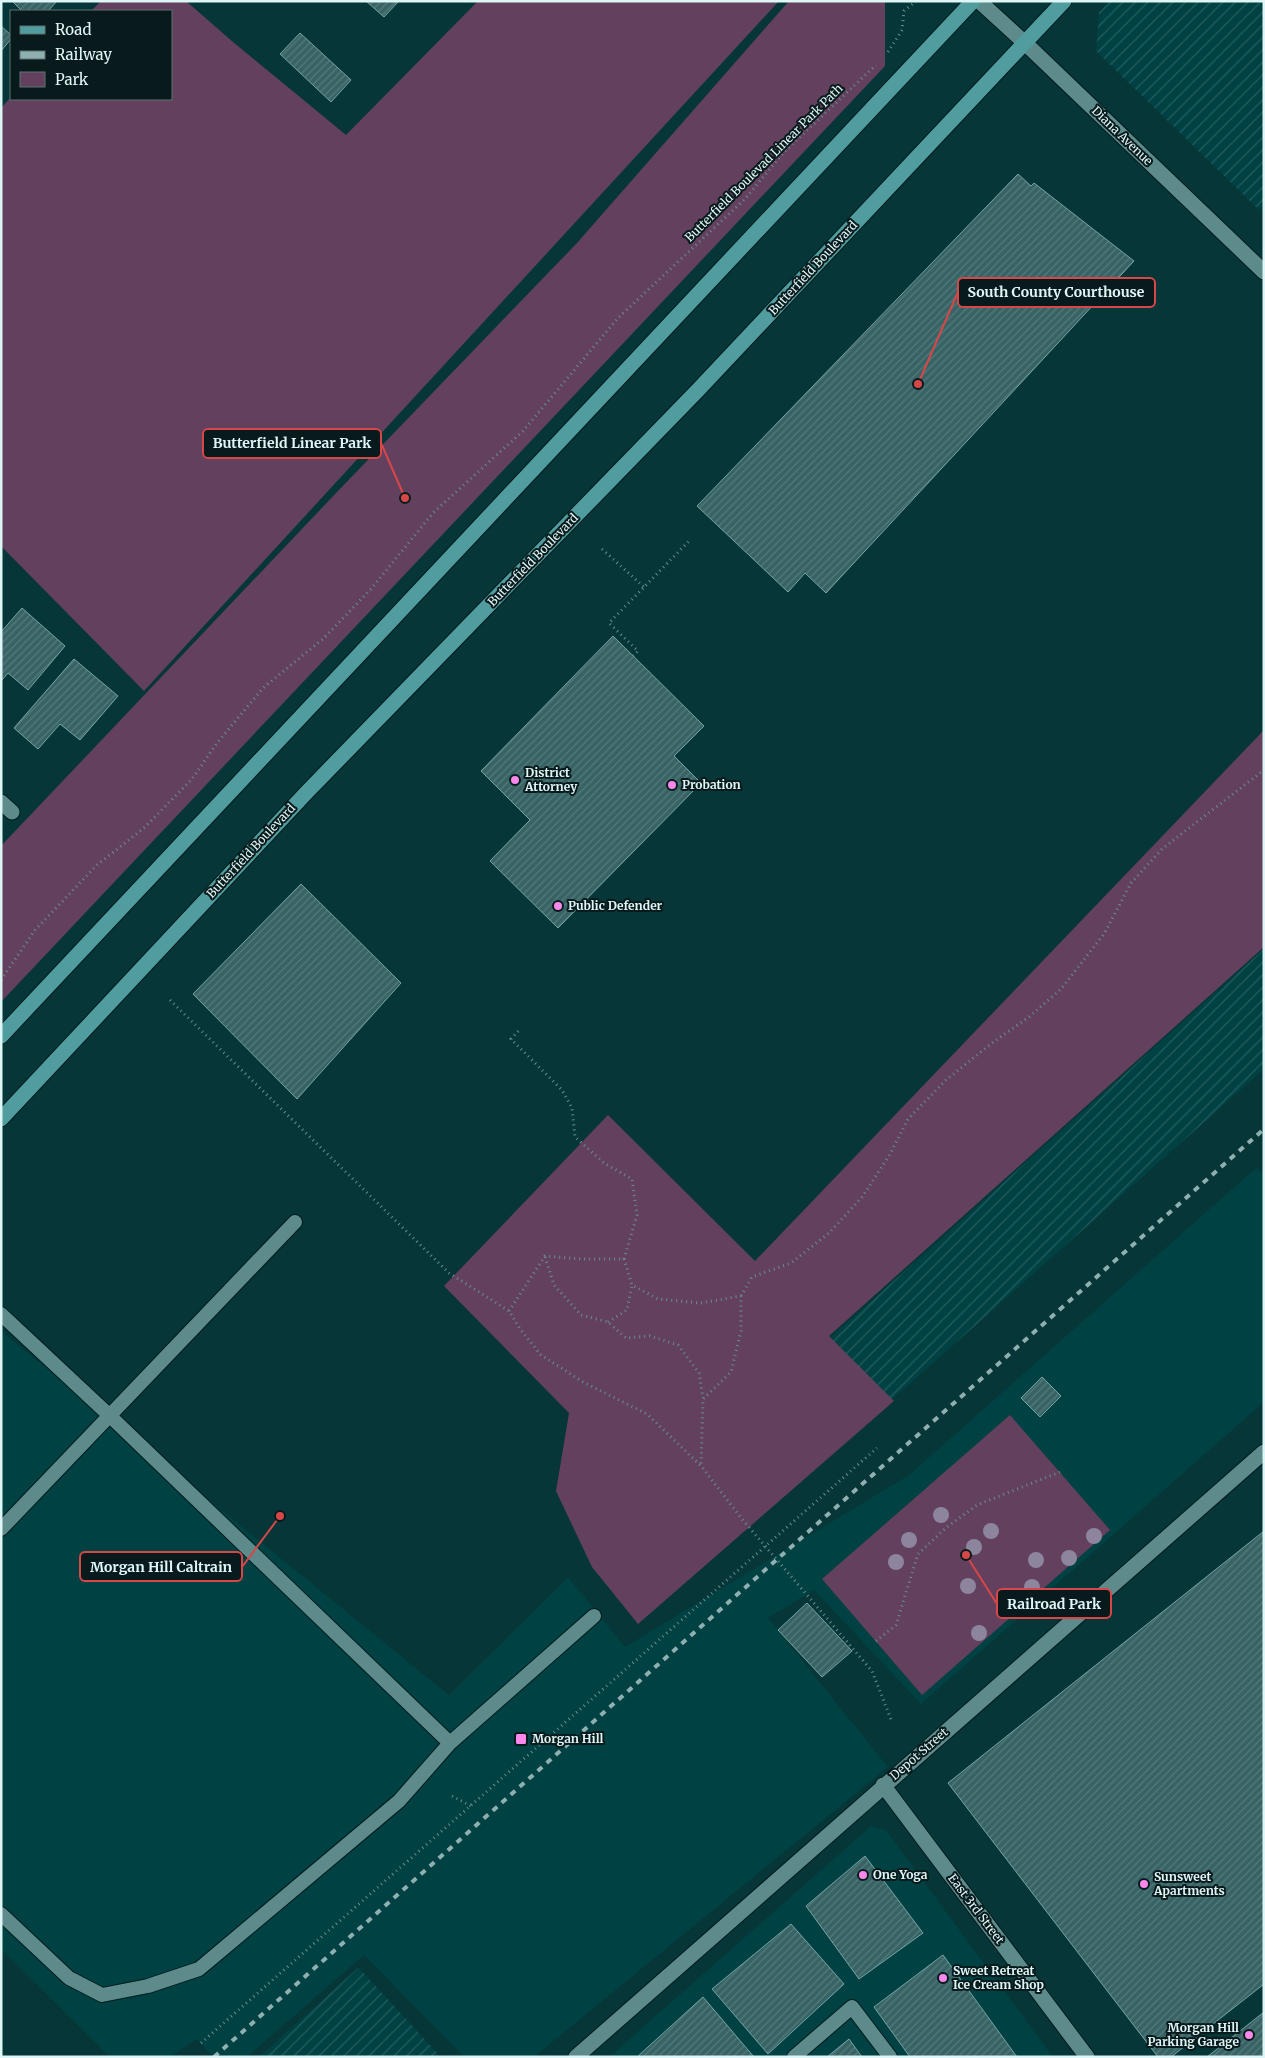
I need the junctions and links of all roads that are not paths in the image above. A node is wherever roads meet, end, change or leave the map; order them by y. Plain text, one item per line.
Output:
1 (973, 1) edge
2 (979, 1) edge
3 (1064, 1) edge
4 (1026, 43) junction
5 (1261, 262) edge
6 (1, 1036) edge
7 (1, 1119) edge
8 (295, 1222) dead end
9 (1, 1314) edge
10 (110, 1416) junction
11 (1264, 1452) edge
12 (1, 1528) edge
13 (594, 1616) dead end
14 (450, 1743) junction
15 (883, 1785) junction
16 (1, 1914) edge
17 (576, 2057) edge
18 (794, 2057) edge
19 (890, 2057) edge
20 (1087, 2057) edge

1 - 6 main road
2 - 4 street, Diana Avenue
3 - 4 main road, Butterfield Boulevard
4 - 5 street, Diana Avenue
4 - 7 main road, Butterfield Boulevard
8 - 10 lane
9 - 10 lane
10 - 12 lane
10 - 14 lane
11 - 15 street, Depot Street
13 - 14 lane
14 - 16 lane
15 - 17 street, Depot Street
15 - 20 street, East 3rd Street
18 - 19 lane

